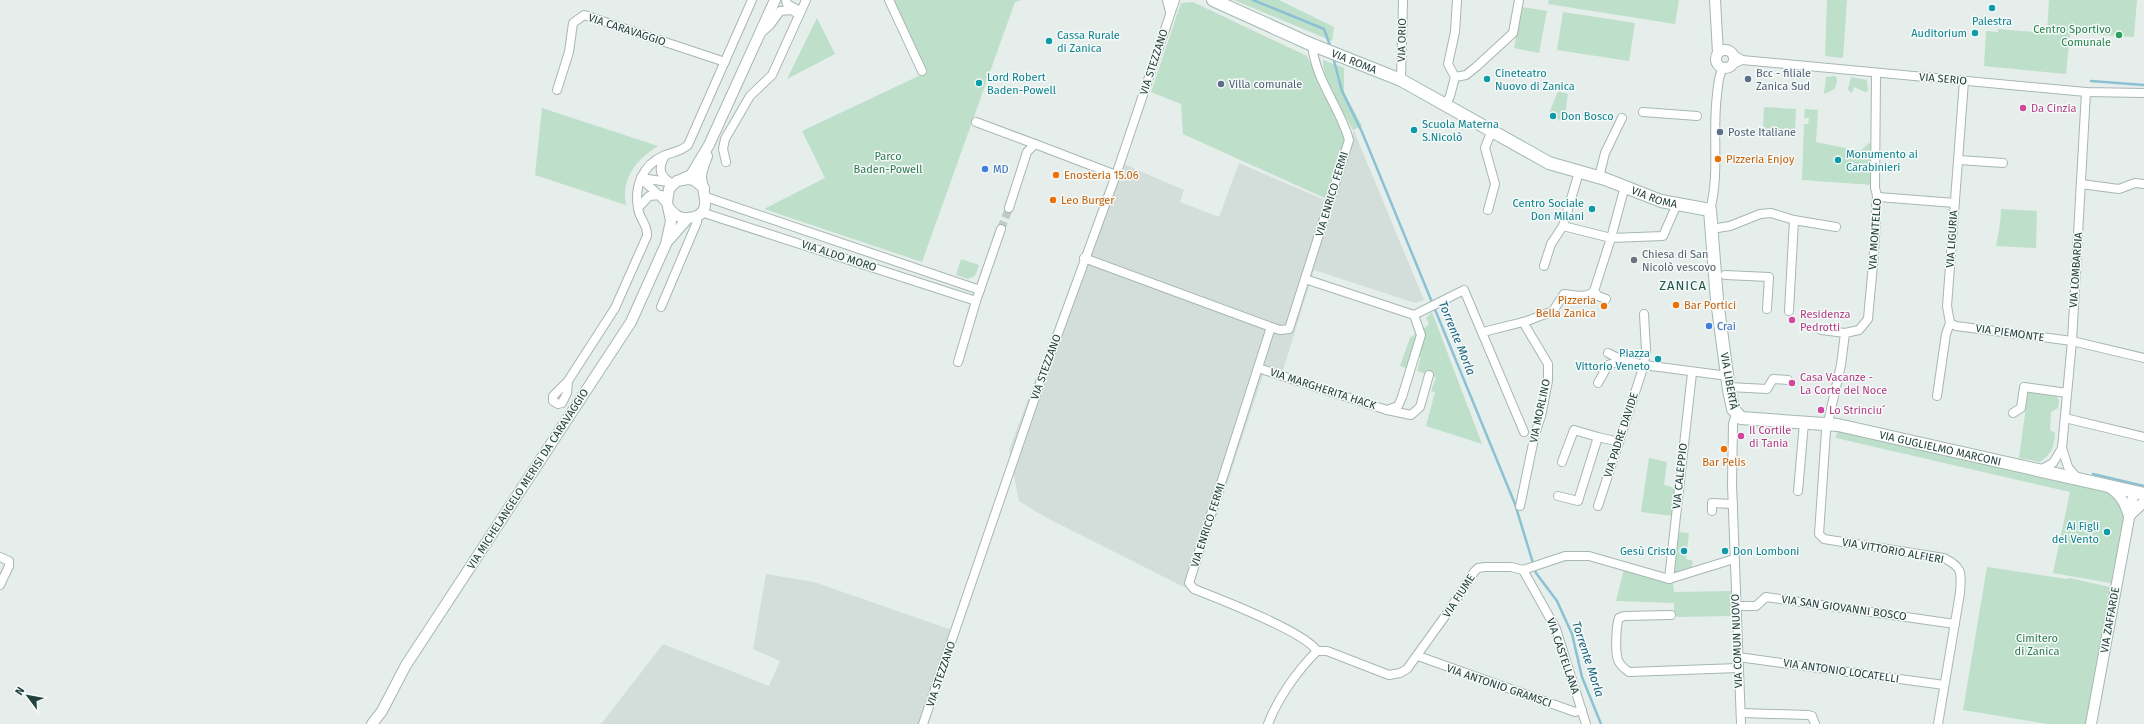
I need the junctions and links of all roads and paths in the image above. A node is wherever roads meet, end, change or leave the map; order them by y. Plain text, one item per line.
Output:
1 (752, 0) edge
2 (775, 0) edge
3 (786, 0) edge
4 (806, 0) edge
5 (889, 0) edge
6 (1167, 0) edge
7 (1175, 0) edge
8 (1213, 0) edge
9 (1403, 0) edge
10 (1457, 0) edge
11 (1519, 0) edge
12 (1715, 0) edge
13 (1170, 12) junction
14 (800, 13) junction
15 (757, 36) junction
16 (1317, 46) junction
17 (1719, 48) junction
18 (1737, 60) junction
19 (725, 62) junction
20 (922, 71) dead end
21 (1721, 73) junction
22 (1876, 73) junction
23 (1454, 77) junction
24 (1401, 80) junction
25 (1964, 81) junction
26 (557, 90) dead end
27 (2086, 92) junction
28 (2144, 93) edge
29 (1446, 104) junction
30 (1643, 112) dead end
31 (1698, 116) dead end
32 (1622, 118) dead end
33 (976, 122) dead end
34 (1492, 130) junction
35 (1035, 144) junction
36 (709, 145) junction
37 (664, 156) junction
38 (1958, 160) junction
39 (726, 162) dead end
40 (2003, 163) dead end
41 (1579, 172) junction
42 (1116, 174) junction
43 (641, 178) junction
44 (1599, 178) junction
45 (674, 182) junction
46 (2081, 184) junction
47 (2144, 184) edge
48 (1625, 186) junction
49 (705, 193) junction
50 (661, 195) junction
51 (1878, 197) junction
52 (1955, 203) junction
53 (1677, 204) junction
54 (638, 208) junction
55 (669, 208) junction
56 (1009, 208) tunnel mouth
57 (1488, 210) dead end
58 (1710, 210) junction
59 (700, 213) junction
60 (688, 218) junction
61 (1794, 220) junction
62 (1562, 226) junction
63 (1836, 227) dead end
64 (1002, 229) tunnel mouth
65 (1711, 229) junction
66 (1611, 238) junction
67 (666, 244) junction
68 (1084, 258) junction
69 (1544, 266) dead end
70 (1719, 276) junction
71 (1305, 279) junction
72 (980, 290) junction
73 (1594, 291) junction
74 (1606, 299) dead end
75 (976, 301) junction
76 (660, 307) dead end
77 (1767, 309) dead end
78 (1789, 311) dead end
79 (1644, 314) dead end
80 (1414, 315) junction
81 (1523, 322) junction
82 (1950, 323) junction
83 (1271, 328) junction
84 (1821, 330) dead end
85 (1483, 332) junction
86 (1845, 333) junction
87 (2072, 341) junction
88 (1608, 353) dead end
89 (2144, 358) edge
90 (1622, 360) junction
91 (958, 362) dead end
92 (1644, 365) junction
93 (1258, 368) junction
94 (1692, 373) junction
95 (1429, 375) dead end
96 (1788, 380) dead end
97 (568, 381) dead end
98 (1728, 382) junction
99 (1598, 383) dead end
100 (2067, 393) junction
101 (1937, 396) dead end
102 (1387, 410) junction
103 (2012, 413) dead end
104 (1736, 414) junction
105 (2064, 418) junction
106 (1804, 423) junction
107 (1827, 424) junction
108 (1524, 432) dead end
109 (1598, 437) junction
110 (2144, 437) edge
111 (1619, 442) junction
112 (2062, 448) junction
113 (1562, 462) dead end
114 (2040, 470) junction
115 (2078, 479) junction
116 (2106, 485) junction
117 (1798, 491) dead end
118 (2139, 492) edge
119 (1558, 496) dead end
120 (2144, 502) edge
121 (1733, 504) junction
122 (1520, 506) dead end
123 (1598, 506) dead end
124 (1712, 511) dead end
125 (2129, 516) junction
126 (0, 556) edge
127 (1734, 559) junction
128 (1525, 569) junction
129 (1669, 579) junction
130 (0, 585) edge
131 (1736, 606) junction
132 (1672, 615) dead end
133 (1955, 624) junction
134 (1317, 651) junction
135 (1418, 656) junction
136 (1738, 657) junction
137 (1738, 668) junction
138 (1944, 684) junction
139 (1582, 710) junction
140 (382, 711) junction
141 (1741, 713) junction
142 (372, 724) edge
143 (378, 724) edge
144 (924, 724) edge
145 (1268, 724) edge
146 (1586, 724) edge
147 (1741, 724) edge
148 (1815, 724) edge
149 (1938, 724) edge
150 (2091, 724) edge

1 - 19 street
2 - 15 street
3 - 14 street
4 - 14 street
5 - 20 street
6 - 13 street
7 - 13 street, VIA STEZZANO
8 - 16 main road, VIA ROMA
9 - 24 street, VIA ORIO
10 - 23 street
11 - 23 street
12 - 17 street
13 - 42 street, VIA STEZZANO
14 - 15 street
14 - 39 street
15 - 36 street
16 - 24 main road, VIA ROMA
16 - 71 street, VIA ENRICO FERMI
17 - 18 street
17 - 21 street, VIA LIBERTÀ
18 - 21 street
18 - 22 street, VIA SERIO
19 - 26 street, VIA CARAVAGGIO
19 - 37 street
21 - 58 street, VIA LIBERTÀ
22 - 25 street, VIA SERIO
22 - 51 street, VIA MONTELLO
23 - 29 street
24 - 29 main road, VIA ROMA
25 - 27 street, VIA SERIO
25 - 38 street, VIA LIGURIA
27 - 28 street, VIA SERIO
27 - 46 street, VIA LOMBARDIA
29 - 34 main road, VIA ROMA
30 - 31 street
32 - 44 street
33 - 35 street
34 - 41 main road, VIA ROMA
34 - 57 street
35 - 42 street
35 - 56 street
36 - 45 street
36 - 49 street
37 - 43 street
37 - 45 street
38 - 40 street
38 - 52 street, VIA LIGURIA
41 - 44 main road, VIA ROMA
41 - 62 street
42 - 68 street, VIA STEZZANO
43 - 45 street
43 - 50 street
43 - 54 street
44 - 48 main road, VIA ROMA
45 - 49 street
45 - 55 street, VIA MICHELANGELO MERISI DA CARAVAGGIO
46 - 47 street
46 - 87 street, VIA LOMBARDIA
48 - 53 main road, VIA ROMA
48 - 66 street
49 - 59 street
49 - 72 street, VIA ALDO MORO
50 - 54 street
50 - 55 street
51 - 52 street
51 - 86 street, VIA MONTELLO
52 - 82 street, VIA LIGURIA
53 - 58 main road, VIA ROMA
53 - 66 street
54 - 97 street
55 - 60 street
55 - 67 street, VIA MICHELANGELO MERISI DA CARAVAGGIO
58 - 65 main road, VIA LIBERTÀ
59 - 60 street
59 - 75 street, VIA ALDO MORO
59 - 76 street
60 - 67 street, VIA MICHELANGELO MERISI DA CARAVAGGIO
61 - 63 street
61 - 65 street
61 - 78 street
62 - 66 street
62 - 69 street
64 - 72 street
65 - 70 main road, VIA LIBERTÀ
66 - 73 street
67 - 140 street, VIA MICHELANGELO MERISI DA CARAVAGGIO
68 - 83 street, VIA ENRICO FERMI
68 - 144 street, VIA STEZZANO
70 - 77 street
70 - 98 main road, VIA LIBERTÀ
71 - 80 street
71 - 83 street, VIA ENRICO FERMI
72 - 75 street
73 - 74 street
73 - 81 street
75 - 91 street
79 - 92 street
80 - 85 street
80 - 102 street, VIA MARGHERITA HACK
81 - 85 street
81 - 122 street, VIA MORLINO
82 - 87 street, VIA PIEMONTE
82 - 101 street, VIA LIGURIA
83 - 93 street, VIA ENRICO FERMI
84 - 86 street, VIA MONTELLO
85 - 108 street
86 - 107 street
87 - 89 street, VIA PIEMONTE
87 - 100 street, VIA LOMBARDIA
88 - 90 street
90 - 92 street
90 - 99 street
92 - 94 street
92 - 111 street, VIA PADRE DAVIDE
93 - 102 street, VIA MARGHERITA HACK
93 - 134 street, VIA ENRICO FERMI
94 - 98 street
94 - 129 street, VIA CALEPPIO
95 - 102 street, VIA MARGHERITA HACK
96 - 98 street
98 - 104 main road, VIA LIBERTÀ
100 - 103 street
100 - 105 street, VIA LOMBARDIA
104 - 106 main road, VIA GUGLIELMO MARCONI
104 - 121 street, VIA LIBERTÀ
105 - 110 street
105 - 112 street, VIA LOMBARDIA
106 - 107 main road, VIA GUGLIELMO MARCONI
106 - 117 street
107 - 114 main road, VIA GUGLIELMO MARCONI
107 - 133 street, VIA VITTORIO ALFIERI
109 - 111 street
109 - 113 street
109 - 119 street
111 - 123 street, VIA PADRE DAVIDE
112 - 114 street
112 - 115 street, VIA LOMBARDIA
114 - 115 main road, VIA GUGLIELMO MARCONI
115 - 116 main road, VIA GUGLIELMO MARCONI
116 - 118 main road, VIA GUGLIELMO MARCONI
116 - 125 street
118 - 125 street, VIA ZAFFARDE
120 - 125 street
121 - 124 street
121 - 127 street, VIA LIBERTÀ
125 - 150 street, VIA ZAFFARDE
126 - 130 street
127 - 129 street
127 - 131 street, VIA COMUN NUOVO
128 - 129 street, VIA FIUME
128 - 135 street, VIA FIUME
128 - 139 street, VIA CASTELLANA
131 - 133 street, VIA SAN GIOVANNI BOSCO
131 - 136 street, VIA COMUN NUOVO
132 - 137 street
133 - 138 street, VIA VITTORIO ALFIERI
134 - 135 street, VIA FIUME
134 - 145 street
135 - 139 street, VIA ANTONIO GRAMSCI
136 - 137 street, VIA COMUN NUOVO
136 - 138 street, VIA ANTONIO LOCATELLI
137 - 141 street, VIA COMUN NUOVO
138 - 149 street, VIA VITTORIO ALFIERI
139 - 146 street, VIA CASTELLANA
140 - 142 street, VIA MICHELANGELO MERISI DA CARAVAGGIO
140 - 143 street, VIA MICHELANGELO MERISI DA CARAVAGGIO
141 - 147 street, VIA COMUN NUOVO
141 - 148 street

